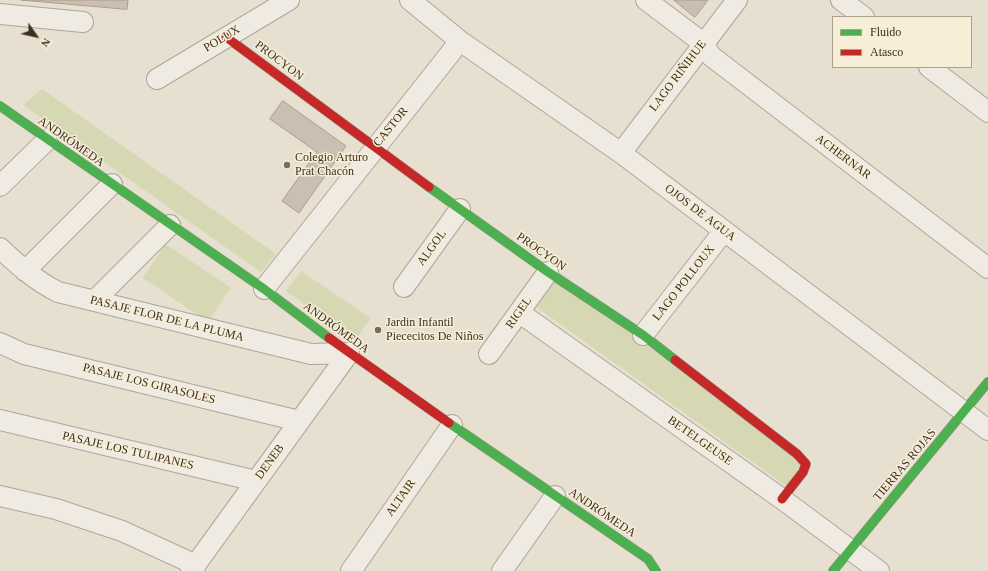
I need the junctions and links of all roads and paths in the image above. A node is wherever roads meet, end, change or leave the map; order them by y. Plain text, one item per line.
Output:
1 (288, 0) edge
2 (646, 0) edge
3 (737, 0) edge
4 (841, 0) edge
5 (416, 2) edge
6 (0, 14) edge
7 (863, 16) edge
8 (83, 22) dead end
9 (226, 37) junction
10 (460, 41) junction
11 (703, 43) junction
12 (930, 68) edge
13 (157, 79) dead end
14 (0, 106) edge
15 (988, 112) edge
16 (47, 140) junction
17 (375, 148) junction
18 (621, 153) junction
19 (112, 184) junction
20 (0, 186) edge
21 (460, 209) junction
22 (170, 225) junction
23 (724, 231) junction
24 (0, 248) edge
25 (988, 268) edge
26 (25, 271) junction
27 (548, 272) junction
28 (404, 287) dead end
29 (264, 289) junction
30 (94, 301) junction
31 (520, 312) junction
32 (643, 335) junction
33 (0, 343) edge
34 (349, 353) junction
35 (490, 354) dead end
36 (988, 382) edge
37 (965, 412) junction
38 (0, 420) edge
39 (299, 421) junction
40 (452, 425) junction
41 (988, 430) edge
42 (256, 481) junction
43 (0, 496) edge
44 (555, 496) junction
45 (782, 499) junction
46 (844, 556) junction
47 (194, 568) edge
48 (350, 571) edge
49 (502, 571) edge
50 (656, 571) edge
51 (833, 571) edge
52 (879, 571) edge

1 - 9 street, POLUX
2 - 11 street, ACHERNAR
3 - 11 street, LAGO RIÑIHUE
4 - 7 street
5 - 10 street, OJOS DE AGUA
6 - 8 street
9 - 13 street, POLUX
9 - 17 street, PROCYON
10 - 17 street, CASTOR
10 - 18 street, OJOS DE AGUA
11 - 18 street, LAGO RIÑIHUE
11 - 25 street, ACHERNAR
12 - 15 street
14 - 16 street, ANDRÓMEDA
16 - 19 street, ANDRÓMEDA
16 - 20 street
17 - 21 street, PROCYON
17 - 29 street, CASTOR
18 - 23 street, OJOS DE AGUA
19 - 22 street, ANDRÓMEDA
19 - 26 street
21 - 27 street, PROCYON
21 - 28 street, ALGOL
22 - 29 street, ANDRÓMEDA
22 - 30 street
23 - 32 street, LAGO POLLOUX
23 - 37 street, OJOS DE AGUA
24 - 26 street, PASAJE FLOR DE LA PLUMA
26 - 30 street, PASAJE FLOR DE LA PLUMA
27 - 31 street, RIGEL
27 - 32 street, PROCYON
29 - 34 street, ANDRÓMEDA
30 - 34 street, PASAJE FLOR DE LA PLUMA
31 - 35 street, RIGEL
31 - 45 street, BETELGEUSE
32 - 45 street, PROCYON
33 - 39 street, PASAJE LOS GIRASOLES
34 - 39 street, DENEB
34 - 40 street, ANDRÓMEDA
36 - 37 street, TIERRAS ROJAS
37 - 41 street, OJOS DE AGUA
37 - 46 street, TIERRAS ROJAS
38 - 42 street, PASAJE LOS TULIPANES
39 - 42 street, DENEB
40 - 44 street, ANDRÓMEDA
40 - 48 street, ALTAIR
42 - 47 street, DENEB
43 - 47 street
44 - 49 street
44 - 50 street, ANDRÓMEDA
45 - 46 street, BETELGEUSE
46 - 51 street, TIERRAS ROJAS
46 - 52 street, BETELGEUSE

